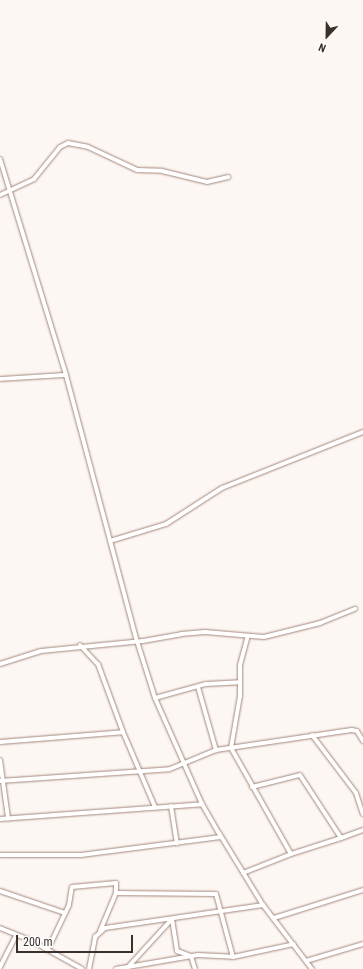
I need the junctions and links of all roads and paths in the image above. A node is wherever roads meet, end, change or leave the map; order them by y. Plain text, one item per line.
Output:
1 (0, 159) edge
2 (228, 177) dead end
3 (9, 189) junction
4 (0, 195) edge
5 (66, 375) junction
6 (0, 379) edge
7 (363, 432) edge
8 (110, 541) junction
9 (355, 610) dead end
10 (248, 636) junction
11 (137, 642) junction
12 (80, 645) junction
13 (0, 664) edge
14 (240, 682) junction
15 (198, 686) junction
16 (155, 698) junction
17 (123, 732) junction
18 (312, 735) junction
19 (363, 741) edge
20 (0, 742) edge
21 (231, 748) junction
22 (216, 750) junction
23 (0, 760) edge
24 (184, 761) junction
25 (138, 771) junction
26 (2, 781) edge
27 (252, 787) junction
28 (202, 804) junction
29 (171, 806) junction
30 (155, 807) junction
31 (363, 814) edge
32 (8, 818) junction
33 (0, 819) edge
34 (363, 830) edge
35 (221, 837) junction
36 (341, 838) junction
37 (177, 844) junction
38 (291, 854) junction
39 (0, 856) edge
40 (243, 873) junction
41 (363, 890) edge
42 (0, 891) edge
43 (116, 893) junction
44 (263, 905) junction
45 (219, 912) junction
46 (65, 913) junction
47 (274, 918) junction
48 (172, 919) junction
49 (0, 928) edge
50 (100, 931) junction
51 (16, 935) junction
52 (294, 944) junction
53 (363, 944) edge
54 (48, 949) junction
55 (191, 956) junction
56 (233, 957) junction
57 (306, 961) junction
58 (0, 967) edge
59 (129, 967) junction
60 (82, 969) edge
61 (89, 969) edge
62 (116, 969) edge
63 (195, 969) edge
64 (312, 969) edge

1 - 3 street
2 - 3 street
3 - 4 street
3 - 5 street
5 - 6 street
5 - 8 street
7 - 8 street
8 - 11 street
9 - 10 street
10 - 11 street
10 - 14 street
11 - 12 street
11 - 16 street
12 - 13 street
12 - 17 street
14 - 15 street
14 - 21 street
15 - 16 street
15 - 22 street
16 - 24 street
17 - 20 street
17 - 25 street
18 - 19 street
18 - 21 street
18 - 31 street
21 - 22 street
21 - 27 street
22 - 24 street
23 - 26 street
24 - 25 street
24 - 28 street
25 - 26 street
25 - 30 street
26 - 32 street
27 - 36 street
27 - 38 street
28 - 29 street
28 - 35 street
29 - 30 street
29 - 37 street
30 - 32 street
32 - 33 street
34 - 36 street
35 - 37 street
35 - 40 street
36 - 38 street
37 - 39 street
38 - 40 street
40 - 44 street
41 - 47 street
42 - 46 street
43 - 45 street
43 - 46 street
43 - 50 street
44 - 45 street
44 - 47 street
45 - 48 street
45 - 56 street
46 - 54 street
47 - 52 street
48 - 50 street
48 - 55 street
48 - 59 street
49 - 51 street
50 - 61 street
51 - 54 street
51 - 58 street
52 - 56 street
52 - 57 street
53 - 57 street
54 - 60 street
55 - 56 street
55 - 59 street
55 - 63 street
57 - 64 street
59 - 62 street

